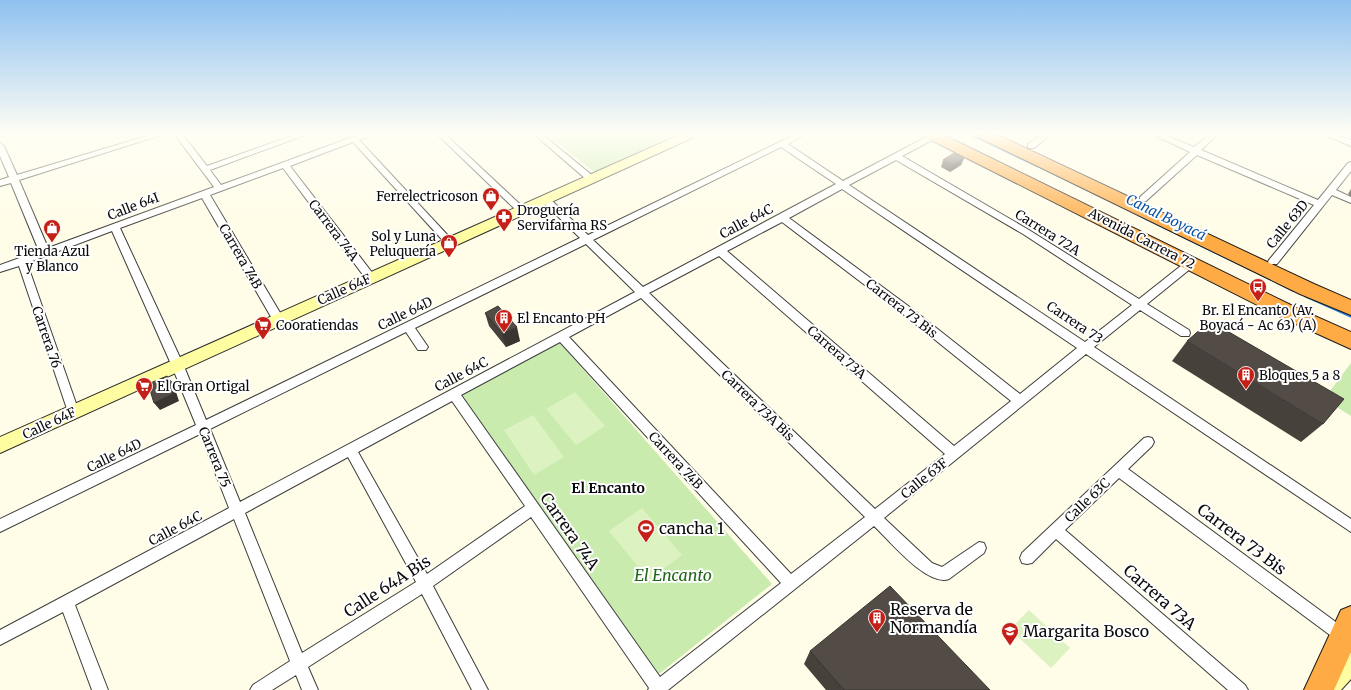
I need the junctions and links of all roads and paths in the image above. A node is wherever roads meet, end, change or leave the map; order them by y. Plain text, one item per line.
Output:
1 (9, 167) edge
2 (52, 167) edge
3 (210, 167) edge
4 (275, 167) edge
5 (286, 167) edge
6 (380, 167) edge
7 (476, 167) edge
8 (577, 167) edge
9 (615, 167) edge
10 (734, 167) edge
11 (817, 167) edge
12 (875, 167) edge
13 (915, 167) edge
14 (1000, 167) edge
15 (1020, 167) edge
16 (1053, 167) edge
17 (1075, 167) edge
18 (1178, 167) edge
19 (1234, 167) edge
20 (1349, 167) edge
21 (205, 169) joint
22 (590, 178) junction
23 (14, 179) junction
24 (0, 184) edge
25 (843, 184) junction
26 (219, 188) junction
27 (1330, 192) junction
28 (204, 193) junction
29 (1082, 197) junction
30 (544, 199) junction
31 (1143, 200) junction
32 (1351, 200) edge
33 (1320, 204) junction
34 (521, 210) junction
35 (782, 218) junction
36 (1114, 224) junction
37 (114, 227) junction
38 (587, 239) junction
39 (449, 242) junction
40 (720, 251) junction
41 (45, 253) junction
42 (22, 261) junction
43 (1191, 262) junction
44 (1273, 262) junction
45 (0, 269) edge
46 (370, 277) junction
47 (642, 293) junction
48 (1351, 297) edge
49 (1139, 304) junction
50 (1351, 308) edge
51 (278, 319) junction
52 (408, 327) junction
53 (1351, 328) edge
54 (1185, 333) dead end
55 (561, 336) junction
56 (1351, 341) edge
57 (422, 347) dead end
58 (1086, 347) junction
59 (177, 364) junction
60 (454, 394) junction
61 (1020, 401) junction
62 (73, 412) junction
63 (202, 427) junction
64 (1148, 442) dead end
65 (0, 445) edge
66 (350, 450) junction
67 (954, 454) junction
68 (1119, 470) junction
69 (533, 508) junction
70 (236, 511) junction
71 (875, 518) junction
72 (0, 526) edge
73 (1351, 526) edge
74 (1055, 530) junction
75 (979, 548) dead end
76 (1027, 558) dead end
77 (424, 584) junction
78 (791, 584) junction
79 (67, 602) junction
80 (1347, 628) edge
81 (0, 638) edge
82 (299, 663) junction
83 (1351, 663) edge
84 (657, 689) edge
85 (100, 690) edge
86 (258, 690) edge
87 (310, 690) edge
88 (480, 690) edge
89 (1240, 690) edge
90 (1319, 690) edge
91 (1326, 690) edge

1 - 23 street
2 - 23 street
3 - 21 street
4 - 26 street, Calle 64I
5 - 46 street, Carrera 74A
6 - 39 street
7 - 34 street
8 - 22 street
9 - 22 street, Calle 64F
10 - 38 street, Calle 64D
11 - 25 street, Carrera 73
12 - 25 street, Calle 64C
13 - 49 street, Carrera 72A
14 - 36 highway, Avenida Carrera 72
15 - 29 highway, Avenida Carrera 72
16 - 50 highway, Avenida Carrera 72
17 - 31 highway
18 - 31 street
19 - 33 street
20 - 27 street, Calle 63D
21 - 26 street
22 - 30 street, Calle 64F
23 - 24 street
23 - 41 street
25 - 35 street, Calle 64C
25 - 58 street, Carrera 73
26 - 28 street, Calle 64I
27 - 32 street
27 - 33 street, Calle 63D
28 - 37 street, Calle 64I
28 - 51 street, Carrera 74B
29 - 36 highway
29 - 53 highway, Avenida Carrera 72
30 - 34 street, Calle 64F
30 - 38 street, Carrera 73A Bis
31 - 44 highway
33 - 44 street, Calle 63D
34 - 39 street, Calle 64F
35 - 40 street, Calle 64C
35 - 61 street, Carrera 73 Bis
36 - 43 highway, Avenida Carrera 72
37 - 41 street, Calle 64I
37 - 59 street, Carrera 75
38 - 47 street, Carrera 73A Bis
38 - 52 street, Calle 64D
39 - 46 street, Calle 64F
40 - 47 street, Calle 64C
40 - 67 street, Carrera 73A
41 - 42 street, Calle 64I
42 - 45 street, Calle 64I
42 - 62 street, Carrera 76
43 - 49 street, Calle 63F
43 - 56 highway, Avenida Carrera 72
44 - 48 highway
46 - 51 street, Calle 64F
47 - 55 street, Calle 64C
47 - 71 street, Carrera 73A Bis
49 - 54 street, Carrera 72A
49 - 58 street, Calle 63F
51 - 59 street, Calle 64F
52 - 57 street
52 - 63 street, Calle 64D
55 - 60 street, Calle 64C
55 - 78 street, Carrera 74B
58 - 61 street, Calle 63F
58 - 73 street, Carrera 73
59 - 62 street, Calle 64F
59 - 63 street, Carrera 75
60 - 66 street, Calle 64C
60 - 69 street, Carrera 74A
61 - 67 street, Calle 63F
62 - 65 street, Calle 64F
63 - 70 street, Carrera 75
63 - 72 street, Calle 64D
64 - 68 street, Calle 63C
66 - 70 street, Calle 64C
66 - 77 street
67 - 71 street, Calle 63F
68 - 74 street, Calle 63C
68 - 80 street, Carrera 73 Bis
69 - 77 street, Calle 64A Bis
69 - 84 street, Carrera 74A
70 - 79 street, Calle 64C
70 - 82 street, Carrera 75
71 - 75 street, Carrera 73A Bis
71 - 78 street, Calle 63F
74 - 76 street, Calle 63C
74 - 89 street, Carrera 73A
77 - 82 street, Calle 64A Bis
77 - 88 street
78 - 84 street, Calle 63F
79 - 81 street, Calle 64C
79 - 85 street
80 - 90 highway
82 - 86 street, Calle 64A Bis
82 - 87 street, Carrera 75
83 - 91 street

